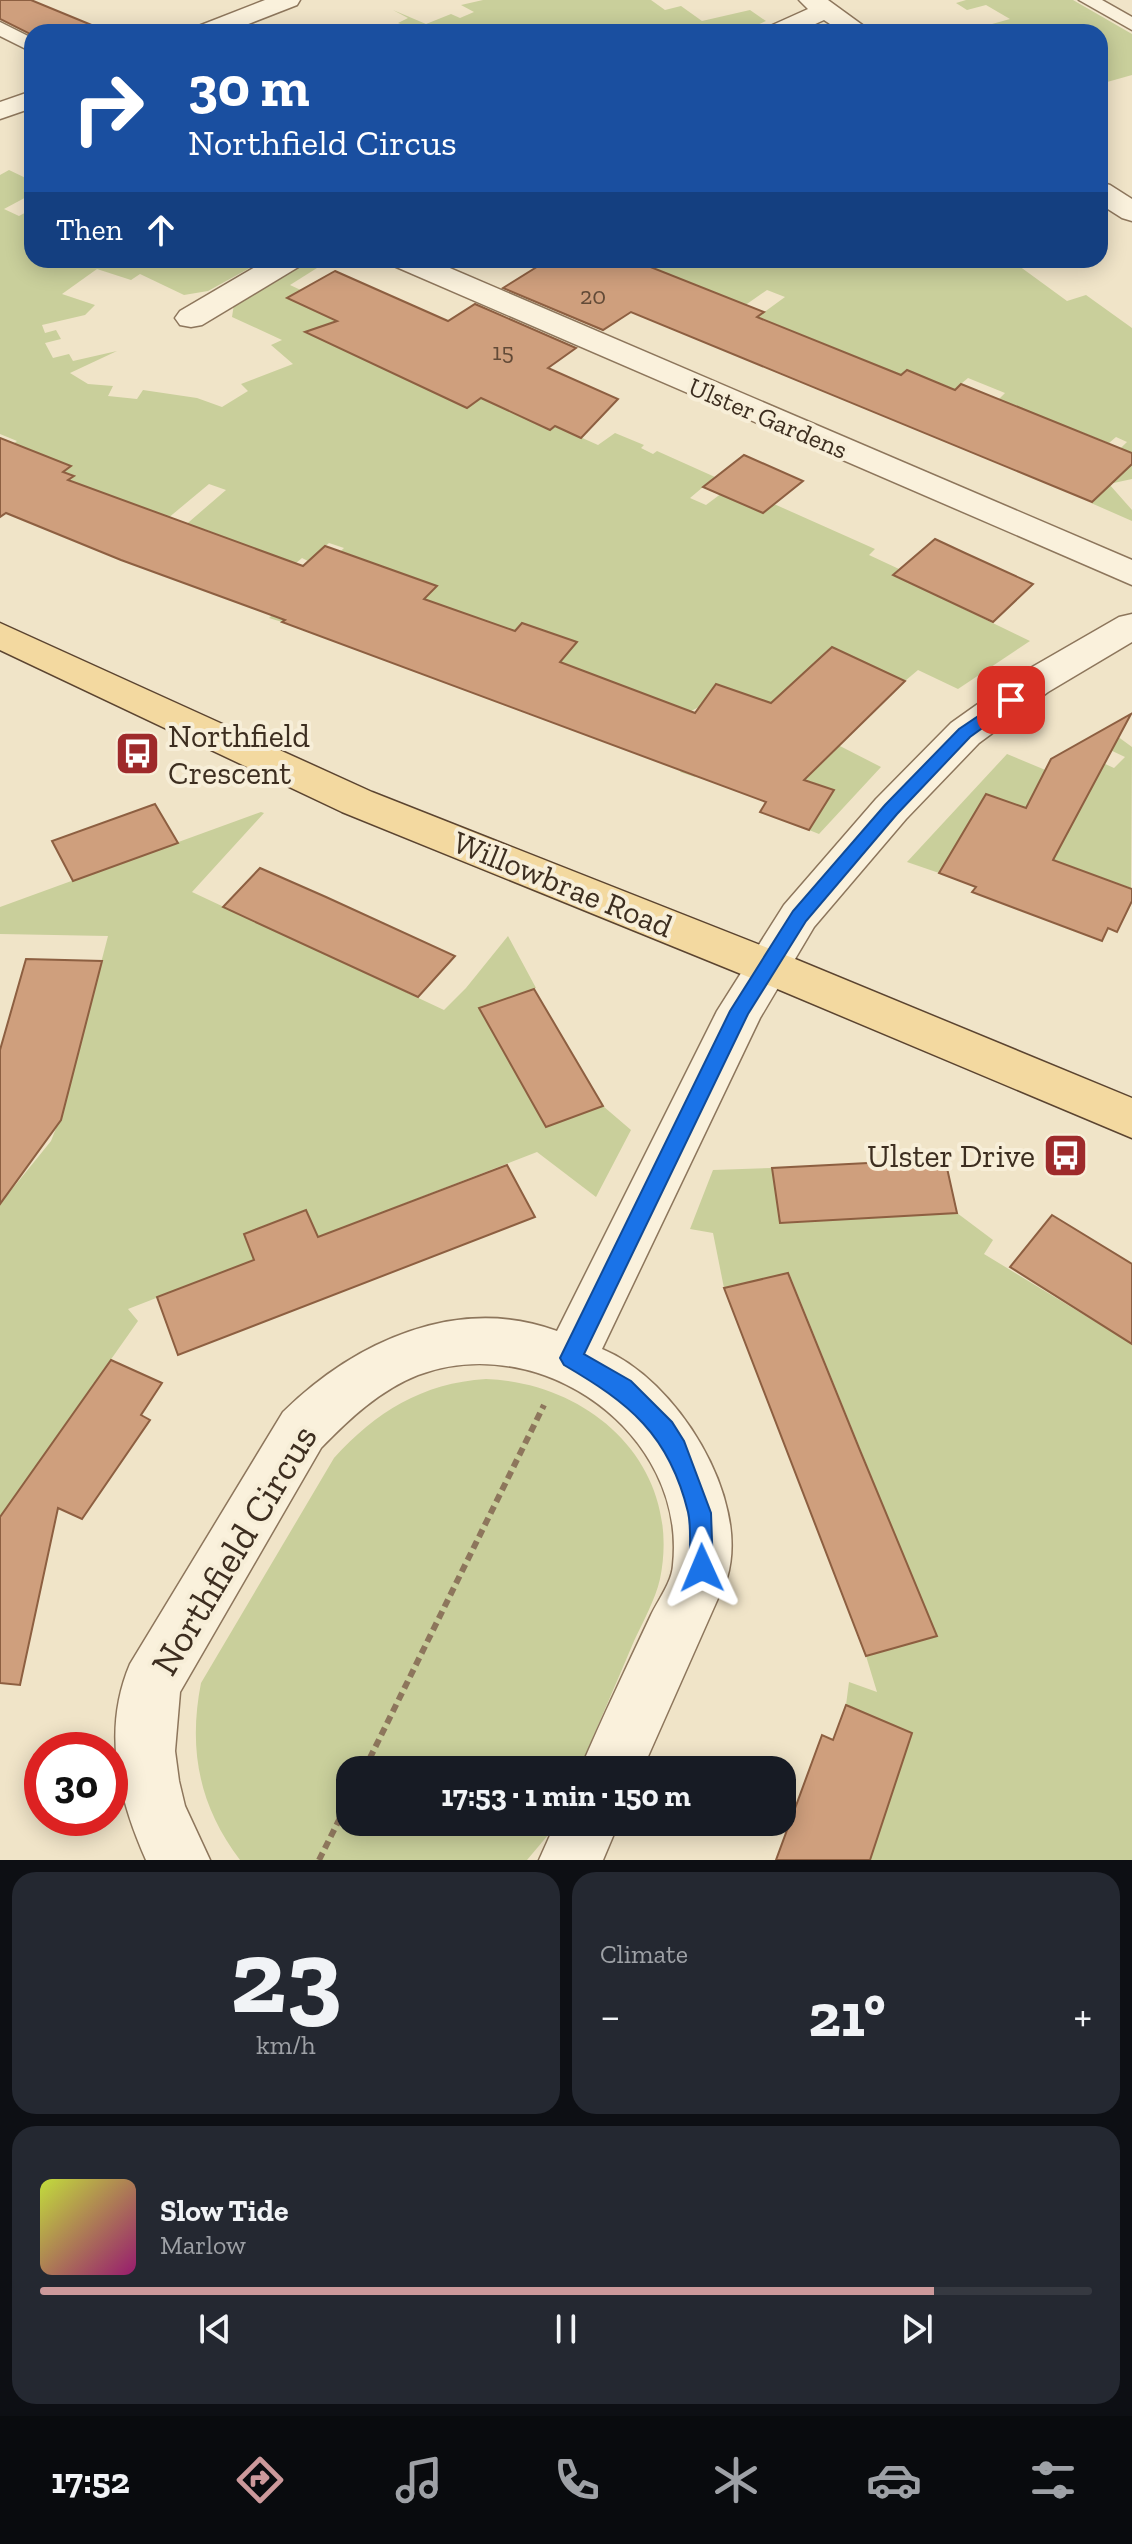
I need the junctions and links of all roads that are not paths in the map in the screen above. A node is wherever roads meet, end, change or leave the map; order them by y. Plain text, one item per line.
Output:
1 (1088, 0) edge
2 (275, 2) edge
3 (819, 5) edge
4 (224, 24) edge
5 (789, 24) edge
6 (847, 24) edge
7 (1132, 24) edge
8 (0, 28) edge
9 (24, 42) edge
10 (24, 102) edge
11 (0, 111) edge
12 (1108, 196) edge
13 (1132, 212) edge
14 (275, 268) edge
15 (424, 268) edge
16 (191, 318) dead end
17 (1132, 574) edge
18 (1132, 626) edge
19 (0, 635) edge
20 (767, 966) junction
21 (1132, 1119) edge
22 (571, 1358) junction
23 (617, 1756) edge
24 (582, 1836) edge
25 (178, 1860) edge
26 (571, 1860) edge

1 - 7 lane
2 - 4 street
3 - 5 street
3 - 6 street
8 - 9 lane
10 - 11 street
12 - 13 street
14 - 16 street
15 - 17 street, Ulster Gardens
18 - 20 street
19 - 20 main road, Willowbrae Road
20 - 21 main road, Willowbrae Road
20 - 22 street
22 - 23 street, Northfield Circus
22 - 25 street, Northfield Circus
24 - 26 street

